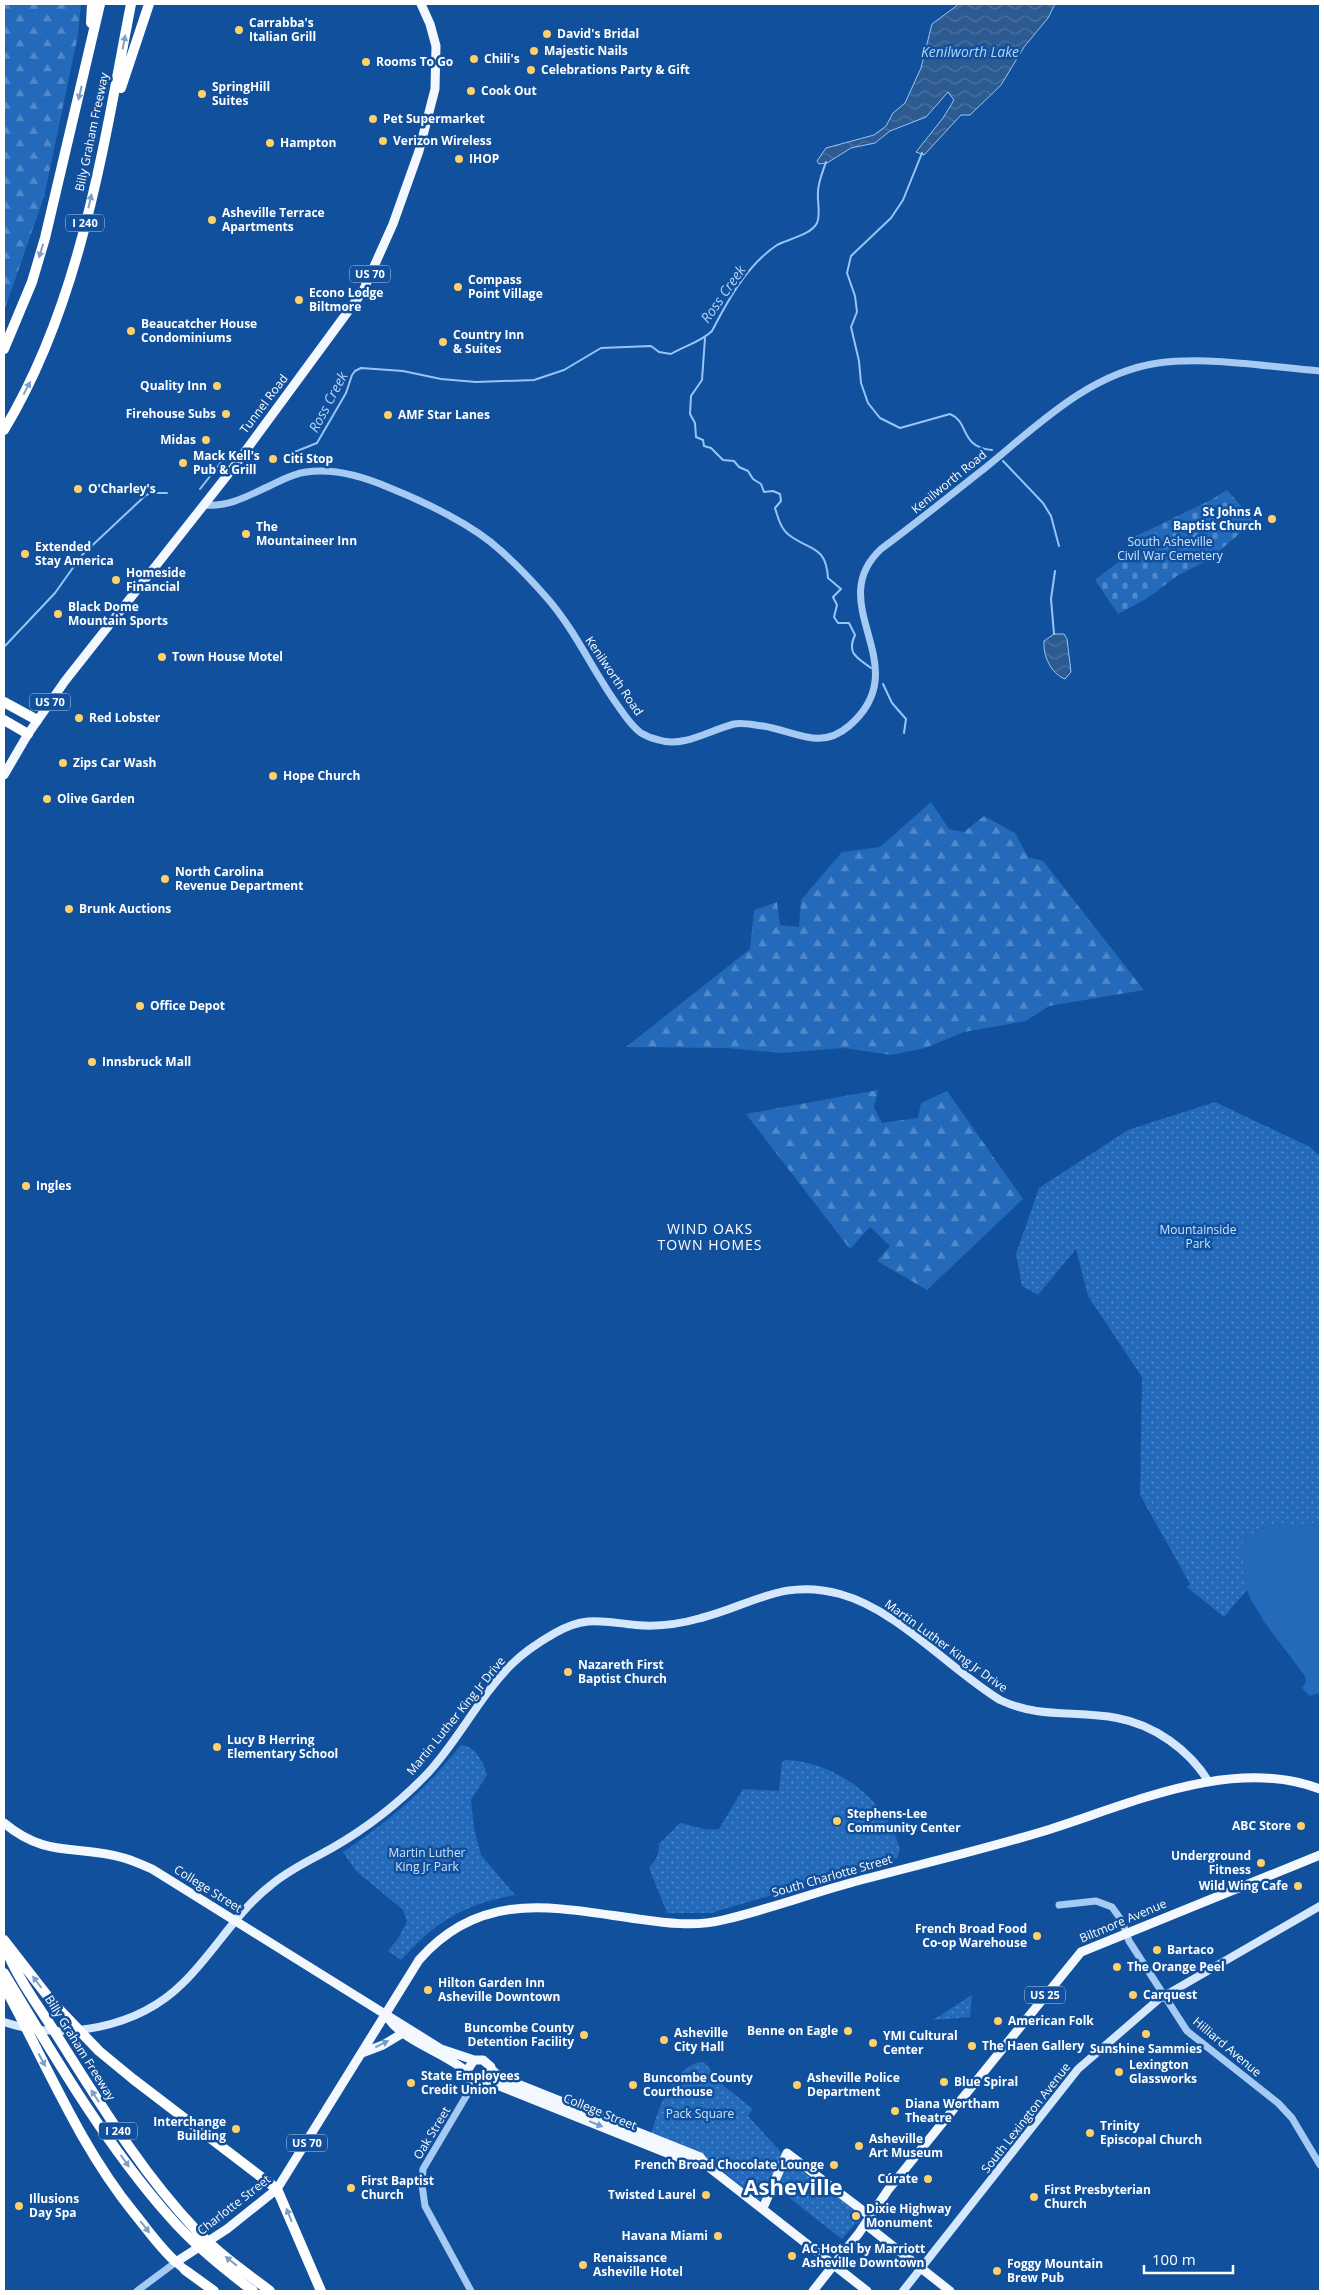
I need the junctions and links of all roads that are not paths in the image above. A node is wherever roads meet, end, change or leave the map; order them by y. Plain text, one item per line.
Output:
1 (92, 4) edge
2 (100, 4) edge
3 (131, 4) edge
4 (149, 4) edge
5 (421, 4) edge
6 (91, 46) junction
7 (113, 101) junction
8 (4, 349) edge
9 (1320, 371) edge
10 (4, 430) edge
11 (205, 505) junction
12 (4, 702) edge
13 (4, 720) edge
14 (37, 720) junction
15 (28, 734) junction
16 (4, 774) edge
17 (1209, 1782) junction
18 (1320, 1789) edge
19 (4, 1822) edge
20 (1320, 1854) edge
21 (1059, 1905) dead end
22 (1320, 1906) edge
23 (236, 1921) junction
24 (1126, 1933) junction
25 (4, 1941) edge
26 (4, 1973) edge
27 (4, 1985) edge
28 (1165, 1997) junction
29 (385, 2013) junction
30 (4, 2022) edge
31 (403, 2033) junction
32 (361, 2053) junction
33 (474, 2060) junction
34 (492, 2070) junction
35 (469, 2076) junction
36 (483, 2083) junction
37 (468, 2094) junction
38 (547, 2100) junction
39 (1320, 2165) edge
40 (277, 2189) junction
41 (763, 2208) junction
42 (867, 2220) junction
43 (176, 2262) junction
44 (834, 2266) junction
45 (921, 2268) junction
46 (185, 2270) joint
47 (137, 2291) edge
48 (214, 2291) edge
49 (253, 2291) edge
50 (270, 2291) edge
51 (321, 2291) edge
52 (471, 2291) edge
53 (813, 2291) edge
54 (867, 2291) edge
55 (903, 2291) edge
56 (950, 2291) edge

1 - 6 highway
2 - 6 highway, Billy Graham Freeway / I 240
7 -> 3 highway, Billy Graham Freeway / I 240
4 - 7 highway
5 - 11 main road, Tunnel Road / US 70
6 -> 8 highway, Billy Graham Freeway / I 240
10 -> 7 highway, Billy Graham Freeway / I 240
9 - 11 street, Kenilworth Road
11 - 14 main road, Tunnel Road / US 70
12 - 14 highway
13 - 15 highway
14 - 15 main road, Tunnel Road / US 70
15 - 16 main road, Tunnel Road / US 70
17 - 18 main road, South Charlotte Street
17 - 23 main road, Martin Luther King Jr Drive
17 - 29 main road, South Charlotte Street
19 - 23 main road, College Street
20 - 24 main road, Biltmore Avenue / US 25
21 - 24 street, Hilliard Avenue
22 - 28 main road, South Lexington Avenue
23 - 29 main road, College Street
23 - 30 main road, Martin Luther King Jr Drive
24 - 28 street, Hilliard Avenue
24 - 42 main road, Biltmore Avenue / US 25
40 -> 25 highway
50 -> 25 highway, Billy Graham Freeway / I 240
26 -> 49 highway, Billy Graham Freeway / I 240
27 -> 43 highway
28 - 39 street, Hilliard Avenue
28 - 45 main road, South Lexington Avenue
29 - 31 main road, College Street
29 - 32 main road, Charlotte Street / US 70
29 - 33 main road, College Street
32 -> 31 main road
31 - 35 main road, College Street
32 - 40 main road, Charlotte Street / US 70
33 - 34 main road
33 - 35 main road
34 - 36 main road
34 - 38 main road, College Street
35 - 36 main road
35 - 37 street, Oak Street
36 - 37 street, Oak Street
36 - 38 main road, College Street
37 - 52 street, Oak Street
38 - 41 main road, College Street
40 - 43 main road, Charlotte Street / US 70
51 -> 40 highway
41 - 42 main road
41 - 44 main road, College Street
42 - 44 main road, US 25
42 - 45 main road
43 - 46 main road
43 - 47 street, Charlotte Street
44 - 53 main road, US 25
44 - 54 main road, College Street
45 - 55 main road, South Lexington Avenue
45 - 56 main road
46 - 48 highway

